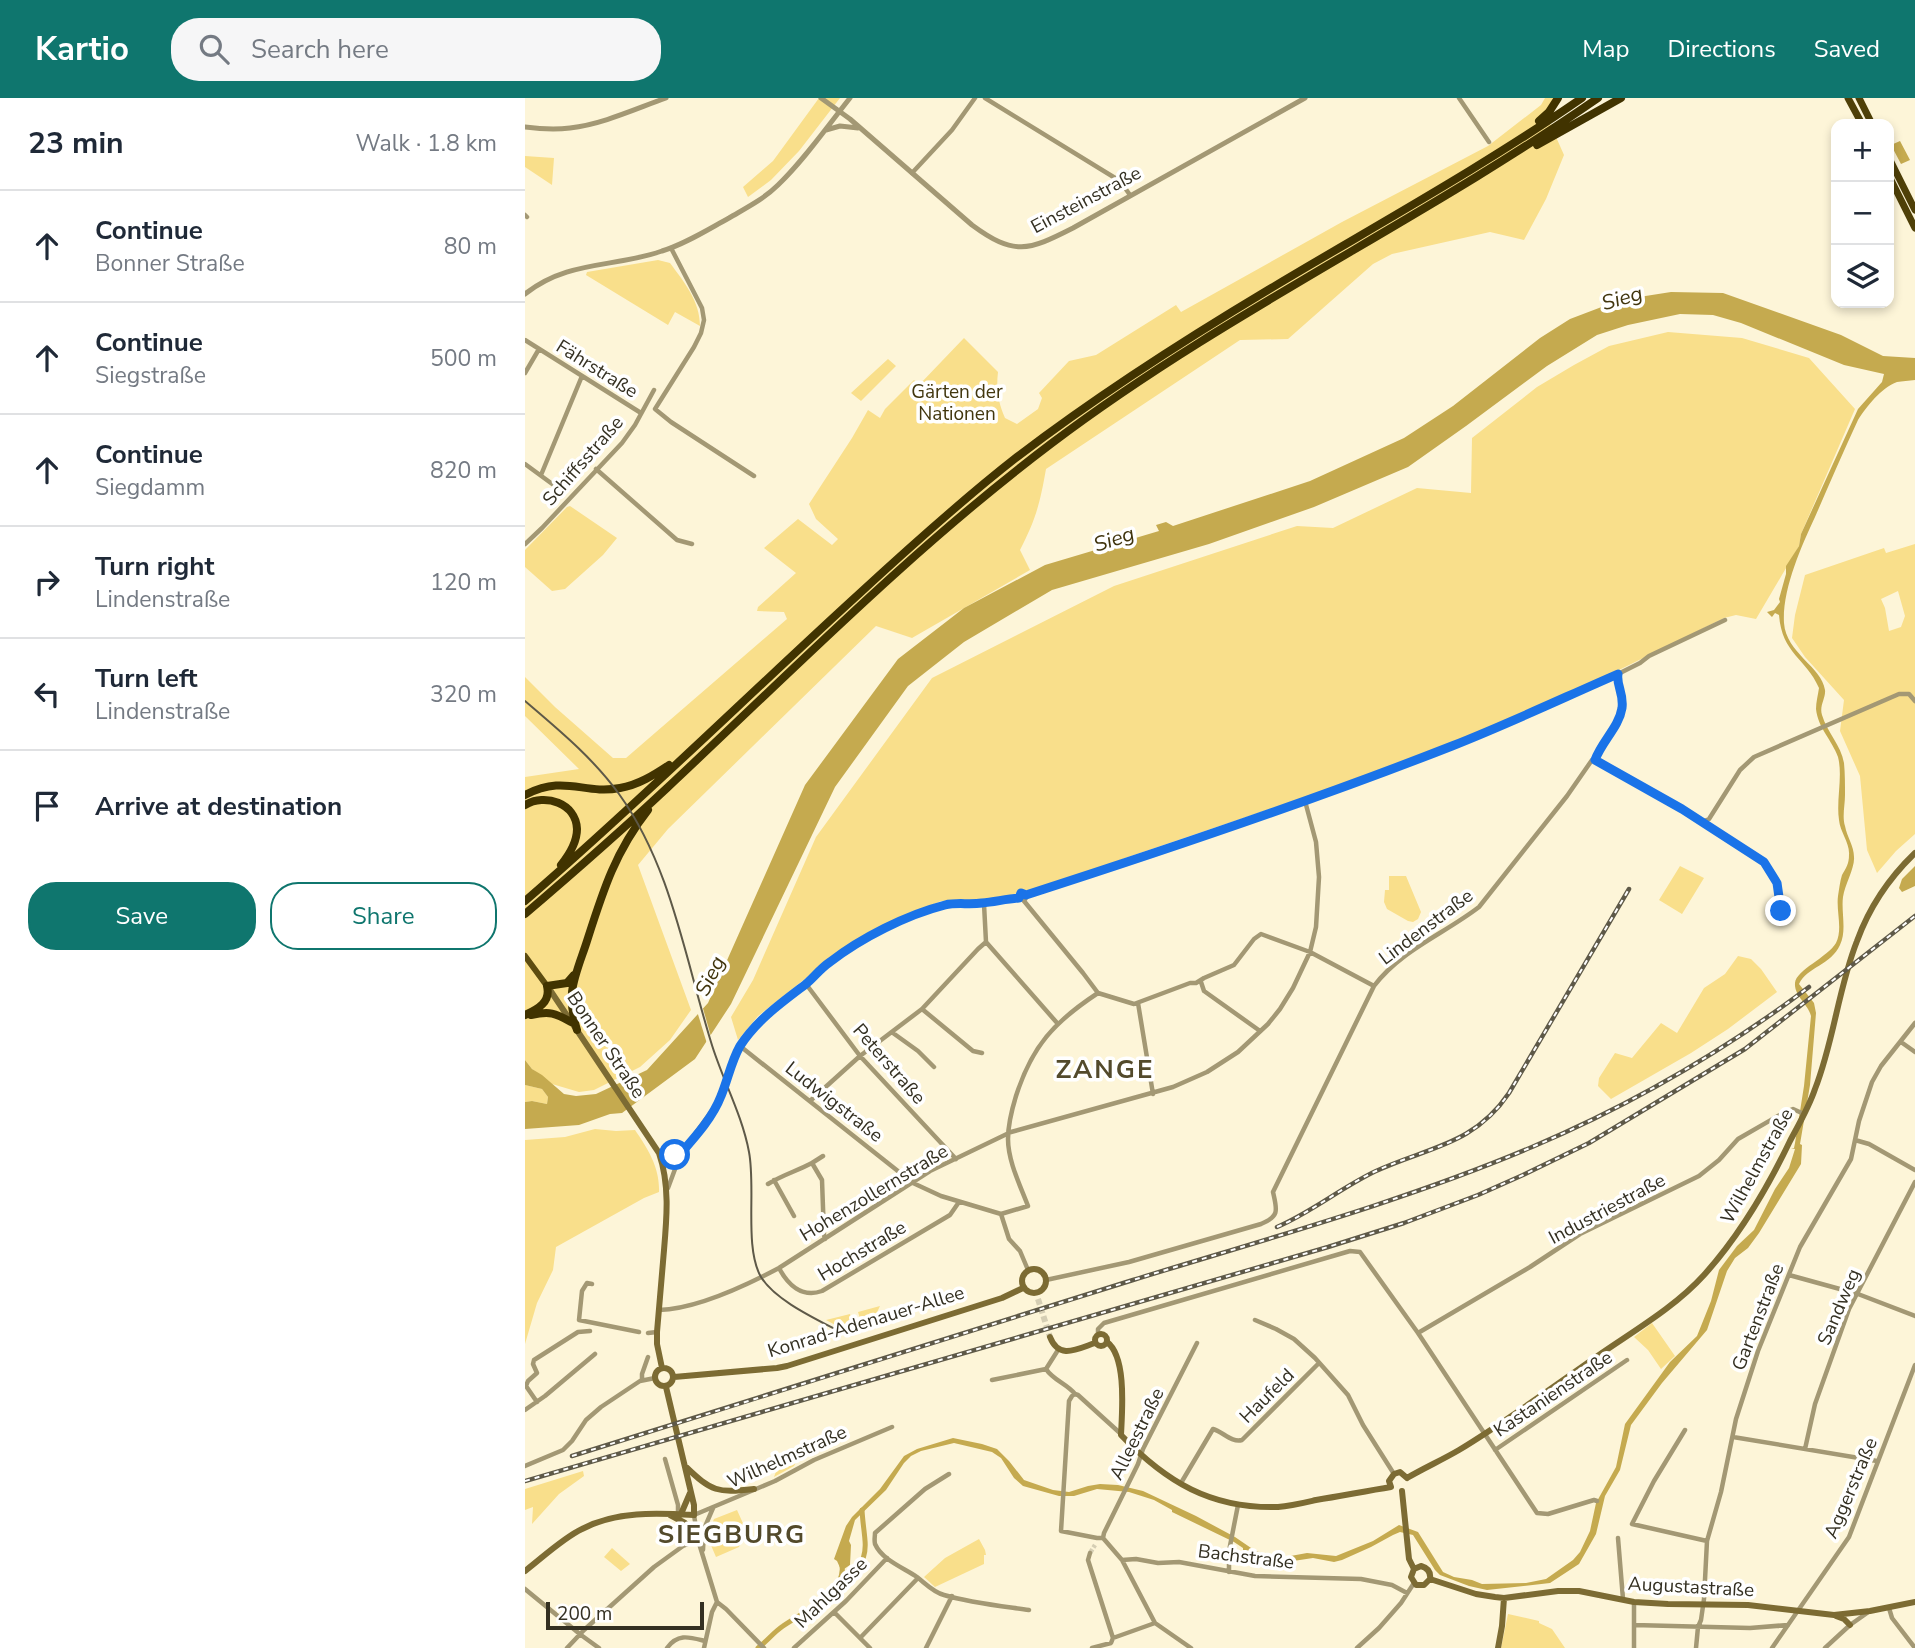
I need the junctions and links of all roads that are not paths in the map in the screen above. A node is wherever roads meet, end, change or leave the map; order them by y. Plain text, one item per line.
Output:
1 (666, 98) edge
2 (821, 98) edge
3 (850, 98) edge
4 (975, 98) edge
5 (985, 98) edge
6 (1305, 98) edge
7 (1459, 98) edge
8 (1558, 98) edge
9 (1582, 98) edge
10 (1598, 98) edge
11 (1621, 98) edge
12 (1848, 98) edge
13 (1859, 98) edge
14 (840, 111) junction
15 (1859, 119) edge
16 (1870, 119) edge
17 (525, 127) edge
18 (861, 129) junction
19 (825, 130) junction
20 (1489, 142) dead end
21 (1513, 144) junction
22 (1488, 171) junction
23 (1894, 172) edge
24 (912, 173) junction
25 (1894, 181) edge
26 (1900, 188) junction
27 (1130, 195) junction
28 (1915, 210) edge
29 (1915, 228) edge
30 (671, 248) junction
31 (525, 294) edge
32 (525, 340) edge
33 (539, 349) junction
34 (525, 373) edge
35 (582, 376) junction
36 (654, 390) dead end
37 (641, 413) junction
38 (525, 464) edge
39 (596, 469) junction
40 (541, 475) junction
41 (754, 476) dead end
42 (555, 486) dead end
43 (525, 544) edge
44 (691, 544) dead end
45 (1725, 620) dead end
46 (1618, 674) junction
47 (1915, 701) edge
48 (687, 754) junction
49 (1595, 760) junction
50 (668, 786) junction
51 (525, 795) edge
52 (1305, 801) junction
53 (525, 804) edge
54 (1702, 822) junction
55 (1915, 853) edge
56 (528, 899) edge
57 (1021, 900) junction
58 (984, 904) junction
59 (525, 915) edge
60 (1779, 918) dead end
61 (986, 942) junction
62 (1310, 951) junction
63 (525, 956) edge
64 (578, 970) junction
65 (1201, 981) junction
66 (806, 984) junction
67 (547, 986) junction
68 (1374, 986) junction
69 (1098, 993) junction
70 (1138, 1003) junction
71 (922, 1009) junction
72 (525, 1016) edge
73 (1915, 1023) edge
74 (1058, 1024) junction
75 (574, 1026) junction
76 (1261, 1031) junction
77 (893, 1033) junction
78 (1901, 1042) junction
79 (740, 1046) junction
80 (1915, 1052) edge
81 (982, 1053) dead end
82 (860, 1056) junction
83 (934, 1067) dead end
84 (1153, 1094) junction
85 (810, 1101) junction
86 (1804, 1114) junction
87 (1009, 1134) junction
88 (1855, 1139) junction
89 (659, 1153) junction
90 (681, 1153) junction
91 (823, 1156) dead end
92 (956, 1158) junction
93 (812, 1163) junction
94 (1915, 1170) edge
95 (774, 1180) junction
96 (1915, 1182) edge
97 (913, 1183) junction
98 (768, 1184) dead end
99 (667, 1190) junction
100 (959, 1202) junction
101 (1001, 1214) junction
102 (794, 1216) dead end
103 (825, 1239) junction
104 (779, 1268) junction
105 (1028, 1270) junction
106 (1789, 1275) junction
107 (1046, 1280) junction
108 (592, 1284) dead end
109 (1023, 1288) junction
110 (1858, 1294) junction
111 (659, 1310) junction
112 (1915, 1315) edge
113 (1255, 1320) dead end
114 (590, 1331) dead end
115 (639, 1332) dead end
116 (657, 1332) junction
117 (648, 1333) dead end
118 (1418, 1333) junction
119 (1098, 1335) junction
120 (1050, 1337) tunnel mouth
121 (1107, 1342) junction
122 (1095, 1343) junction
123 (1197, 1343) dead end
124 (1058, 1350) junction
125 (595, 1354) dead end
126 (648, 1357) dead end
127 (1627, 1360) dead end
128 (1319, 1363) junction
129 (1915, 1364) edge
130 (662, 1368) junction
131 (1046, 1369) junction
132 (674, 1377) junction
133 (655, 1378) junction
134 (642, 1380) junction
135 (992, 1380) dead end
136 (666, 1387) junction
137 (1075, 1394) junction
138 (537, 1402) junction
139 (525, 1410) edge
140 (1122, 1413) junction
141 (1104, 1418) junction
142 (892, 1427) dead end
143 (1685, 1430) dead end
144 (1485, 1433) junction
145 (1121, 1435) junction
146 (1733, 1437) junction
147 (1805, 1449) junction
148 (1495, 1450) junction
149 (1141, 1456) junction
150 (666, 1458) dead end
151 (1877, 1461) junction
152 (525, 1466) edge
153 (685, 1466) junction
154 (949, 1474) dead end
155 (1394, 1474) junction
156 (1408, 1478) junction
157 (1181, 1483) junction
158 (1391, 1487) junction
159 (754, 1489) junction
160 (1402, 1491) junction
161 (690, 1492) junction
162 (1597, 1501) dead end
163 (1238, 1505) junction
164 (713, 1507) junction
165 (668, 1514) junction
166 (680, 1514) junction
167 (694, 1515) junction
168 (698, 1538) junction
169 (1100, 1538) junction
170 (1618, 1538) dead end
171 (1707, 1541) junction
172 (1095, 1545) tunnel mouth
173 (1090, 1553) tunnel mouth
174 (703, 1554) junction
175 (887, 1558) junction
176 (1122, 1560) junction
177 (1414, 1569) junction
178 (525, 1572) edge
179 (1230, 1572) junction
180 (918, 1578) junction
181 (1430, 1579) junction
182 (1414, 1583) junction
183 (525, 1589) edge
184 (1407, 1593) junction
185 (952, 1597) junction
186 (1504, 1598) junction
187 (1623, 1599) junction
188 (717, 1602) junction
189 (1634, 1602) junction
190 (1915, 1602) edge
191 (1703, 1605) junction
192 (1889, 1608) junction
193 (1029, 1610) dead end
194 (1870, 1611) junction
195 (834, 1612) junction
196 (1797, 1612) junction
197 (1834, 1615) junction
198 (1154, 1623) junction
199 (1634, 1625) junction
200 (1788, 1625) junction
201 (1850, 1625) junction
202 (1697, 1627) junction
203 (581, 1635) junction
204 (860, 1637) junction
205 (1114, 1638) junction
206 (705, 1641) junction
207 (567, 1648) edge
208 (599, 1648) edge
209 (667, 1648) edge
210 (703, 1648) edge
211 (764, 1648) edge
212 (795, 1648) edge
213 (870, 1648) edge
214 (926, 1648) edge
215 (1092, 1648) edge
216 (1191, 1648) edge
217 (1357, 1648) edge
218 (1498, 1648) edge
219 (1634, 1648) edge
220 (1696, 1648) edge
221 (1772, 1648) edge
222 (1825, 1648) edge
223 (1915, 1648) edge

1 - 17 street
2 - 14 street, Einsteinstraße
3 - 14 street
4 - 24 street
5 - 27 street
6 - 27 street, Einsteinstraße
7 - 20 street
8 - 21 highway
9 - 21 highway
10 - 22 highway
11 - 22 highway
12 - 15 highway
13 - 16 highway
14 - 18 street, Einsteinstraße
14 - 19 street
18 - 19 street
18 - 24 street, Einsteinstraße
19 - 30 street
21 - 48 highway
22 - 50 highway
23 - 26 highway
24 - 27 street, Einsteinstraße
25 - 26 highway
26 - 28 highway
26 - 29 highway
30 - 31 street
30 - 41 street
32 - 33 street, Fährstraße
33 - 34 street, Fährstraße
33 - 35 street, Fährstraße
35 - 37 street, Fährstraße
35 - 40 street
36 - 37 street, Schiffsstraße
37 - 39 street, Schiffsstraße
38 - 40 street
39 - 43 street, Schiffsstraße
39 - 44 street
40 - 42 street
45 - 46 street
46 - 49 street, Lindenstraße
46 - 52 street
47 - 54 street
48 - 51 highway
48 - 56 highway
49 - 54 street
49 - 68 street, Lindenstraße
50 - 59 highway
50 - 64 highway
52 - 57 street
52 - 62 street, Hohenzollernstraße
53 - 56 highway
54 - 60 street
55 - 86 main road, Wilhelmstraße
57 - 58 street
57 - 69 street
58 - 61 street
58 - 66 street
61 - 71 street
61 - 74 street
62 - 65 street
62 - 68 street
62 - 76 street, Hohenzollernstraße
63 - 67 main road, Bonner Straße
64 - 67 highway
64 - 75 highway
65 - 70 street
65 - 76 street
66 - 79 street
66 - 82 street, Peterstraße
67 - 72 highway
67 - 75 main road, Bonner Straße
68 - 107 street, Lindenstraße
69 - 70 street
69 - 74 street
70 - 84 street
71 - 77 street
71 - 81 street
72 - 75 highway
73 - 78 street, Gartenstraße
74 - 87 street
75 - 89 main road, Bonner Straße
76 - 84 street, Hohenzollernstraße
77 - 82 street
77 - 83 street
78 - 80 street
78 - 88 street, Gartenstraße
79 - 85 street, Ludwigstraße
79 - 90 street
82 - 85 street
82 - 92 street, Peterstraße
84 - 87 street, Hohenzollernstraße
85 - 97 street, Ludwigstraße
86 - 118 street, Industriestraße
86 - 144 main road, Wilhelmstraße
87 - 92 street, Hohenzollernstraße
87 - 101 street
88 - 94 street
88 - 106 street, Gartenstraße
89 - 90 street
89 - 99 main road, Bonner Straße
90 - 99 street
91 - 93 street
92 - 97 street, Hohenzollernstraße
93 - 95 street
93 - 103 street
95 - 98 street
95 - 102 street
96 - 110 street, Sandweg
97 - 100 street, Ludwigstraße
97 - 103 street, Hohenzollernstraße
99 - 111 main road, Bonner Straße
100 - 101 street, Ludwigstraße
100 - 104 street, Hochstraße
101 - 105 street
103 - 104 street, Hohenzollernstraße
104 - 111 street, Hohenzollernstraße
105 - 107 main road
105 - 109 main road
106 - 110 street
106 - 146 street, Gartenstraße
107 - 109 main road
108 - 115 street
109 - 132 main road, Konrad-Adenauer-Allee
110 - 112 street
110 - 147 street, Sandweg
111 - 116 main road, Bonner Straße
113 - 128 street
114 - 138 street
116 - 117 street
116 - 130 main road, Bonner Straße
118 - 119 street
118 - 144 street
119 - 121 main road
119 - 122 main road
120 - 124 main road
121 - 122 main road
121 - 140 main road
122 - 124 main road
123 - 149 street, Alleestraße
124 - 131 street
125 - 138 street
126 - 134 street
127 - 148 street, Kastanienstraße
128 - 155 street
128 - 157 street, Haufeld
129 - 151 street, Aggerstraße
130 - 132 main road
130 - 133 main road
131 - 135 street
131 - 137 street
132 - 136 main road
133 - 134 street
133 - 136 main road
134 - 152 street
136 - 153 main road
137 - 141 street
137 - 169 street
138 - 139 street
140 - 141 street
140 - 145 main road
141 - 145 street
142 - 159 street, Wilhelmstraße
143 - 171 street
144 - 148 street
144 - 156 main road, Wilhelmstraße
145 - 149 main road
146 - 147 street
146 - 171 street, Gartenstraße
147 - 151 street
148 - 162 street
149 - 157 main road
149 - 169 street, Alleestraße
150 - 166 street
151 - 196 street, Aggerstraße
153 - 159 main road
153 - 161 main road
154 - 175 street
155 - 156 main road
155 - 158 main road
156 - 160 main road
157 - 163 main road
158 - 160 main road
158 - 163 main road
159 - 164 street, Wilhelmstraße
160 - 177 main road
161 - 166 main road
161 - 167 main road
163 - 179 street
164 - 167 street, Wilhelmstraße
164 - 174 street
165 - 166 main road
165 - 168 main road
165 - 178 main road
166 - 167 main road
167 - 168 street
168 - 174 street
168 - 203 street
169 - 172 street, Alleestraße
169 - 176 street
170 - 187 street
171 - 191 street, Gartenstraße
173 - 205 street
174 - 188 street
175 - 180 street
175 - 195 street, Mahlgasse
176 - 179 street, Bachstraße
176 - 198 street
177 - 181 main road
177 - 182 main road
179 - 184 street, Bachstraße
180 - 185 street
180 - 204 street
181 - 182 main road
181 - 186 main road, Augustastraße
182 - 184 street
183 - 203 street
184 - 217 street
185 - 193 street
185 - 214 street
186 - 187 main road, Augustastraße
186 - 218 main road
187 - 189 main road, Augustastraße
188 - 206 street
188 - 211 street
189 - 191 main road, Augustastraße
189 - 199 street
190 - 192 main road, Augustastraße
191 - 196 main road, Augustastraße
191 - 202 street, Gartenstraße
192 - 194 main road, Augustastraße
192 - 223 street
194 - 197 main road, Augustastraße
194 - 201 street
195 - 204 street
195 - 212 street, Mahlgasse
196 - 197 main road, Augustastraße
196 - 200 street, Aggerstraße
197 - 201 main road, Augustastraße
198 - 205 street
198 - 216 street
199 - 202 street
199 - 219 street
200 - 202 street
200 - 221 street, Aggerstraße
201 - 222 street
202 - 220 street, Gartenstraße
203 - 207 street
203 - 208 street
204 - 213 street
205 - 215 street
206 - 209 street
206 - 210 street

